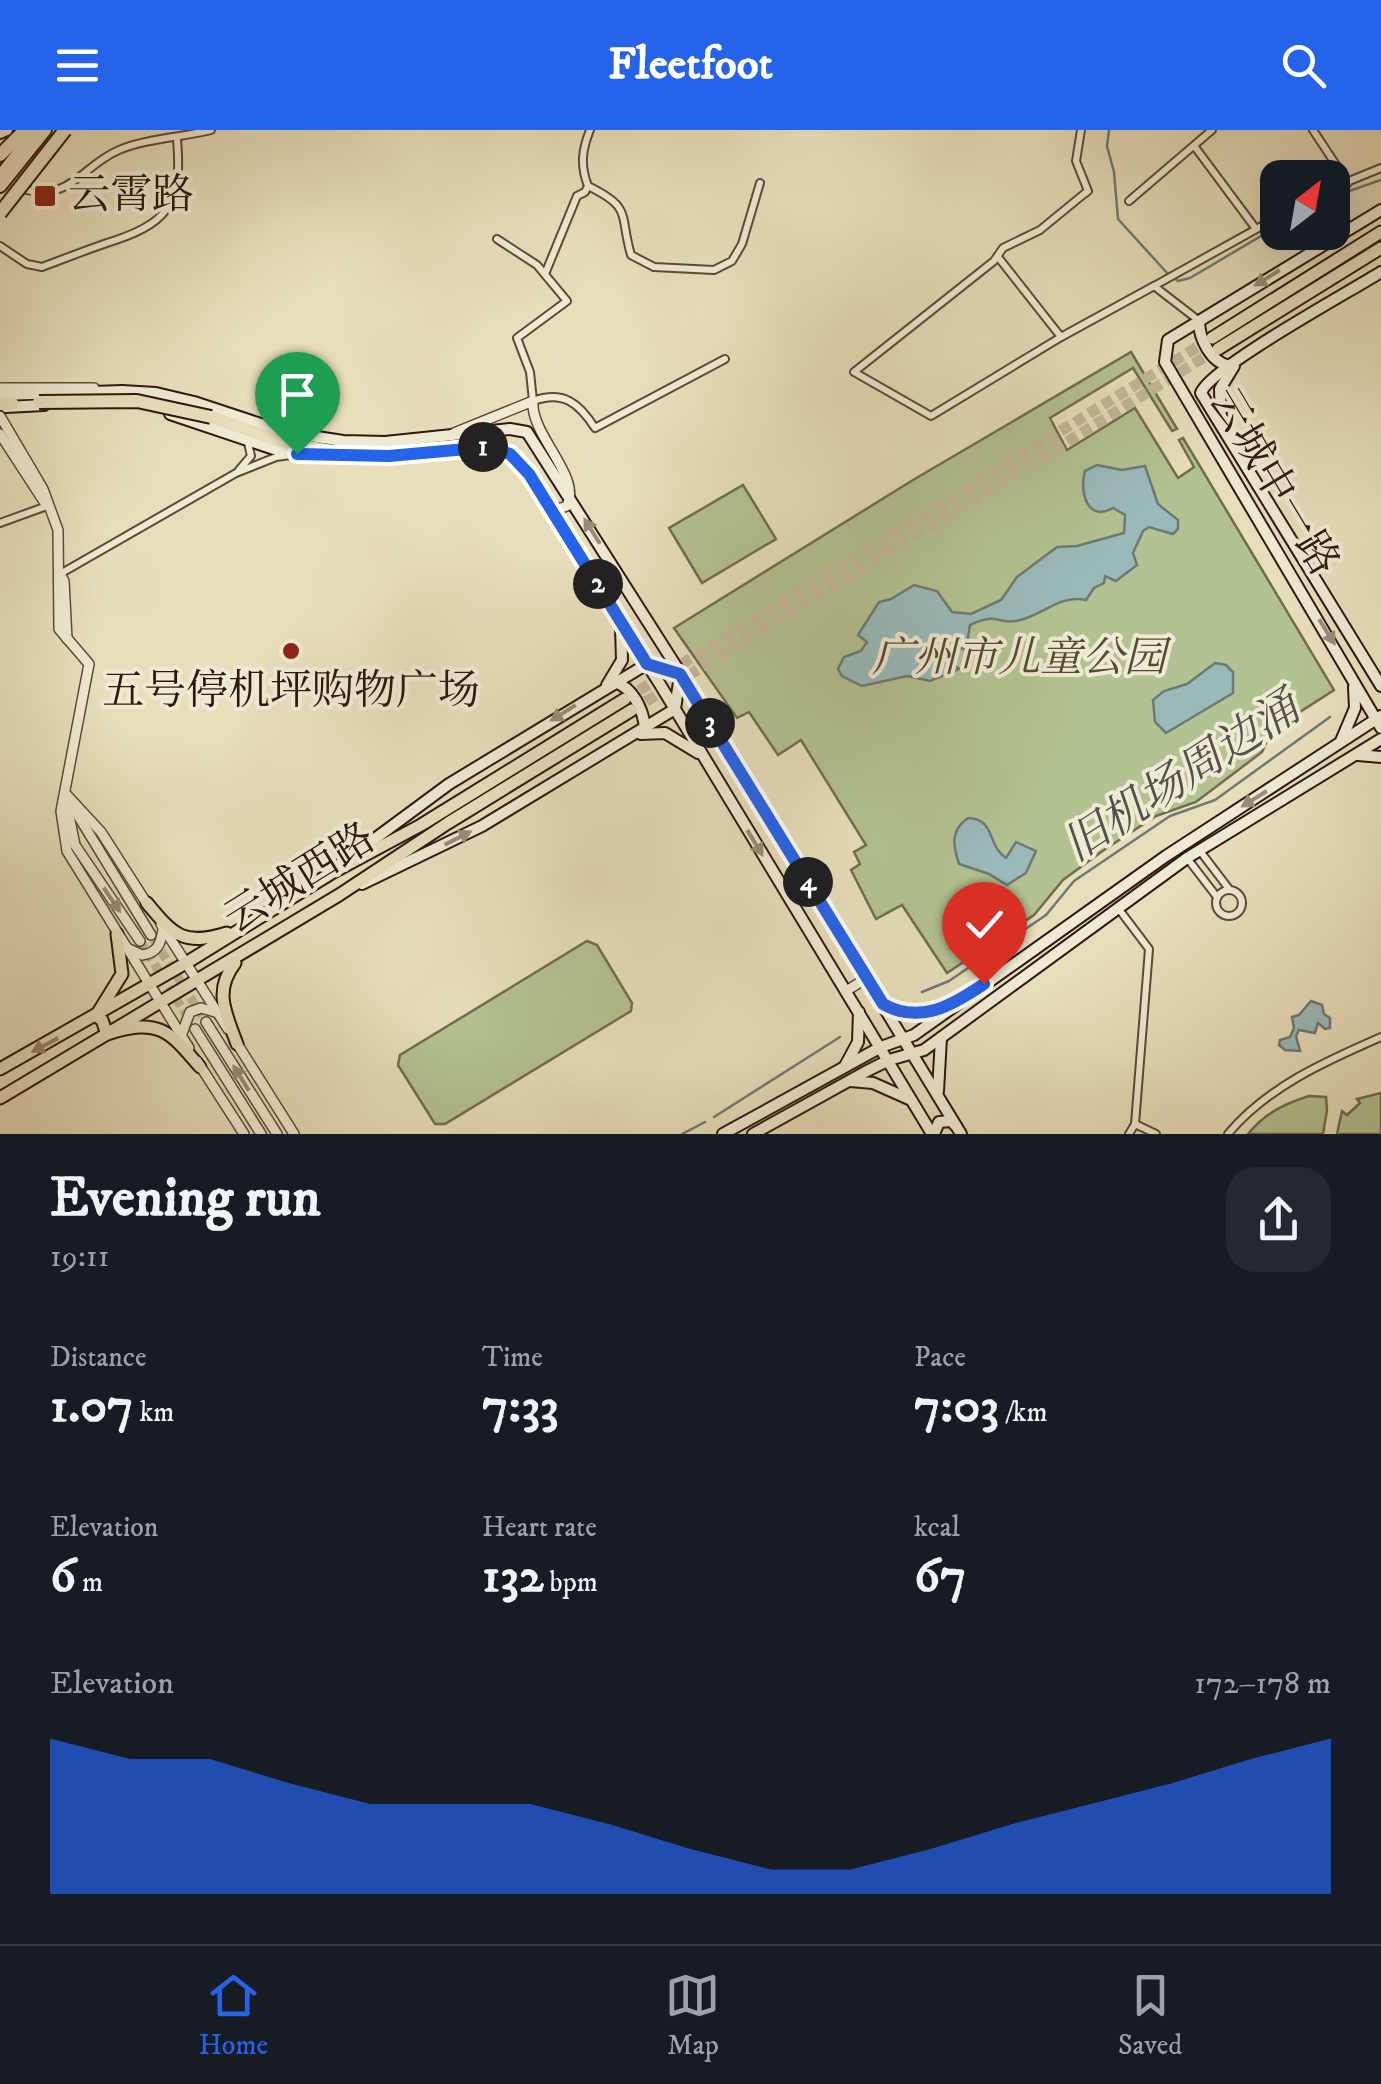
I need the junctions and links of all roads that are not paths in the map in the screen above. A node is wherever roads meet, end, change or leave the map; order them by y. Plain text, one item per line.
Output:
1 (25, 130) edge
2 (36, 130) edge
3 (47, 130) edge
4 (65, 130) edge
5 (211, 130) edge
6 (590, 130) edge
7 (1081, 130) edge
8 (1212, 130) edge
9 (1313, 130) edge
10 (177, 139) junction
11 (1195, 147) junction
12 (0, 155) edge
13 (1333, 160) edge
14 (1381, 168) edge
15 (18, 171) junction
16 (0, 176) edge
17 (1350, 182) edge
18 (760, 184) dead end
19 (0, 186) edge
20 (588, 186) junction
21 (22, 190) junction
22 (0, 194) edge
23 (1129, 201) dead end
24 (1381, 210) edge
25 (0, 212) edge
26 (0, 222) edge
27 (1260, 227) edge
28 (1256, 229) junction
29 (1381, 232) edge
30 (497, 239) dead end
31 (0, 246) edge
32 (1381, 248) edge
33 (998, 257) junction
34 (1381, 272) edge
35 (545, 274) junction
36 (1154, 286) junction
37 (1199, 321) junction
38 (1061, 337) junction
39 (1240, 358) junction
40 (725, 359) dead end
41 (1229, 366) junction
42 (138, 391) junction
43 (2, 399) edge
44 (534, 400) junction
45 (39, 402) dead end
46 (1209, 405) junction
47 (136, 407) junction
48 (1193, 414) junction
49 (0, 416) edge
50 (1224, 431) junction
51 (0, 434) edge
52 (450, 435) junction
53 (244, 438) junction
54 (322, 454) junction
55 (351, 456) junction
56 (236, 473) junction
57 (571, 496) junction
58 (47, 506) junction
59 (552, 511) junction
60 (0, 524) edge
61 (60, 574) junction
62 (612, 608) junction
63 (1360, 651) junction
64 (1343, 658) junction
65 (647, 664) junction
66 (680, 674) junction
67 (1381, 675) edge
68 (1352, 676) junction
69 (610, 686) junction
70 (1381, 686) edge
71 (675, 709) junction
72 (1379, 721) edge
73 (645, 728) junction
74 (630, 737) junction
75 (1381, 740) edge
76 (1336, 746) junction
77 (1357, 755) junction
78 (1381, 756) edge
79 (705, 760) junction
80 (65, 793) junction
81 (1199, 851) junction
82 (1187, 858) junction
83 (330, 874) junction
84 (1230, 890) junction
85 (338, 895) junction
86 (1217, 898) junction
87 (147, 903) junction
88 (1117, 908) junction
89 (163, 928) junction
90 (245, 928) junction
91 (116, 934) junction
92 (151, 935) tunnel mouth
93 (140, 941) tunnel mouth
94 (124, 946) junction
95 (249, 950) junction
96 (186, 964) junction
97 (867, 978) junction
98 (197, 982) junction
99 (150, 984) junction
100 (846, 991) junction
101 (161, 1002) junction
102 (883, 1004) junction
103 (952, 1005) junction
104 (859, 1011) junction
105 (218, 1013) junction
106 (96, 1016) junction
107 (206, 1022) tunnel mouth
108 (196, 1029) tunnel mouth
109 (107, 1034) junction
110 (182, 1036) junction
111 (940, 1038) junction
112 (1381, 1038) edge
113 (904, 1039) junction
114 (237, 1044) junction
115 (882, 1047) junction
116 (914, 1054) junction
117 (889, 1060) junction
118 (200, 1067) junction
119 (844, 1068) junction
120 (0, 1070) edge
121 (849, 1081) junction
122 (812, 1085) junction
123 (938, 1094) junction
124 (0, 1098) edge
125 (818, 1098) junction
126 (912, 1101) junction
127 (1135, 1124) junction
128 (959, 1130) edge
129 (244, 1134) edge
130 (261, 1134) edge
131 (276, 1134) edge
132 (294, 1134) edge
133 (723, 1134) edge
134 (754, 1134) edge
135 (933, 1134) edge
136 (1129, 1134) edge
137 (1156, 1134) edge
138 (1228, 1134) edge

1 - 12 highway
2 - 16 main road
3 - 15 main road
3 - 19 highway
4 - 25 highway, bridge
5 - 10 street
6 - 20 street
7 - 33 street
8 - 11 street
9 - 13 street
10 - 21 street
10 - 31 street
11 - 23 street
11 - 28 street
14 - 17 street
15 - 21 main road
15 - 22 main road
18 - 20 street
20 - 35 street
21 - 26 main road
24 -> 37 main road
27 - 28 street
28 - 36 street
29 - 32 main road
30 - 35 street
33 - 38 street
33 - 38 street
34 - 39 main road
35 - 44 street
36 - 37 street
36 - 38 street
37 - 41 main road
37 - 48 main road, 云城中一路
39 - 41 main road
39 - 50 main road
40 - 44 street
41 - 46 main road
42 - 43 main road
42 - 47 street
42 - 52 main road
43 - 47 main road
44 - 52 street
44 - 57 street
45 - 55 highway, bridge
46 - 48 main road
46 - 50 main road, 云城中一路
47 - 53 main road
48 -> 64 main road, 云城中一路
49 - 58 street
50 - 63 main road, 云城中一路
51 - 58 street
52 - 57 main road
53 - 54 main road
53 - 56 street
54 - 55 main road
54 - 56 street
55 - 59 main road
56 - 61 street
57 - 59 street
66 -> 57 main road
58 - 60 street
58 - 61 street
59 - 62 main road
61 - 80 street
62 - 65 main road
62 - 69 main road
63 - 64 main road
63 - 67 main road
63 - 70 main road, 云城中一路
64 - 68 main road, 云城中一路
65 - 66 main road
65 - 69 main road
65 - 71 main road
66 - 71 main road
66 - 97 main road
68 - 72 main road, 云城中一路
68 - 76 main road
69 - 73 main road
69 -> 83 main road
71 - 73 main road
71 - 79 main road
72 - 76 main road
73 - 74 main road
74 - 79 main road
85 -> 74 main road
75 - 77 main road
76 -> 103 main road
77 - 78 main road
77 - 81 main road
79 -> 100 main road
80 - 87 street
80 - 91 street
80 - 92 street
80 -> 93 street
81 - 82 main road
81 - 84 street
82 - 86 street
82 - 88 main road
83 - 85 main road, 云城西路
83 - 90 main road, 云城西路
84 - 86 street
84 - 86 street
85 - 95 main road, 云城西路
87 - 89 street
87 - 90 main road
88 - 111 main road
88 - 127 street
89 - 94 street
89 - 96 street
90 - 95 main road
90 - 96 main road, 云城西路
91 - 94 street
91 - 106 main road
94 - 99 street
95 - 98 main road, 云城西路
95 - 114 main road
96 - 98 street
96 - 99 main road, 云城西路
97 - 100 street
97 - 102 main road
98 - 101 main road, 云城西路
98 - 105 street
99 - 101 street
99 - 106 main road, 云城西路
100 - 104 main road
101 - 109 main road, 云城西路
101 - 110 street
102 - 103 main road
102 - 113 main road
103 - 113 main road
104 - 115 main road
104 - 119 main road
105 - 110 street
105 - 114 street
106 - 109 main road
106 -> 120 main road, 云城西路
131 -> 107 street
108 - 130 street
109 - 118 main road
109 - 124 main road, 云城西路
110 - 118 street
111 - 116 main road
111 - 123 main road
112 - 138 street
113 - 115 main road
113 - 116 main road
114 - 132 street
115 - 117 main road
115 - 119 main road
116 - 117 main road
116 - 123 main road
117 - 121 main road
117 - 126 main road
118 - 129 street
119 - 122 main road
121 - 125 main road
121 - 126 main road
122 - 125 main road
122 - 133 main road
123 - 128 main road
125 - 134 main road
126 - 135 main road
127 - 136 street
127 - 137 street
128 - 135 main road

